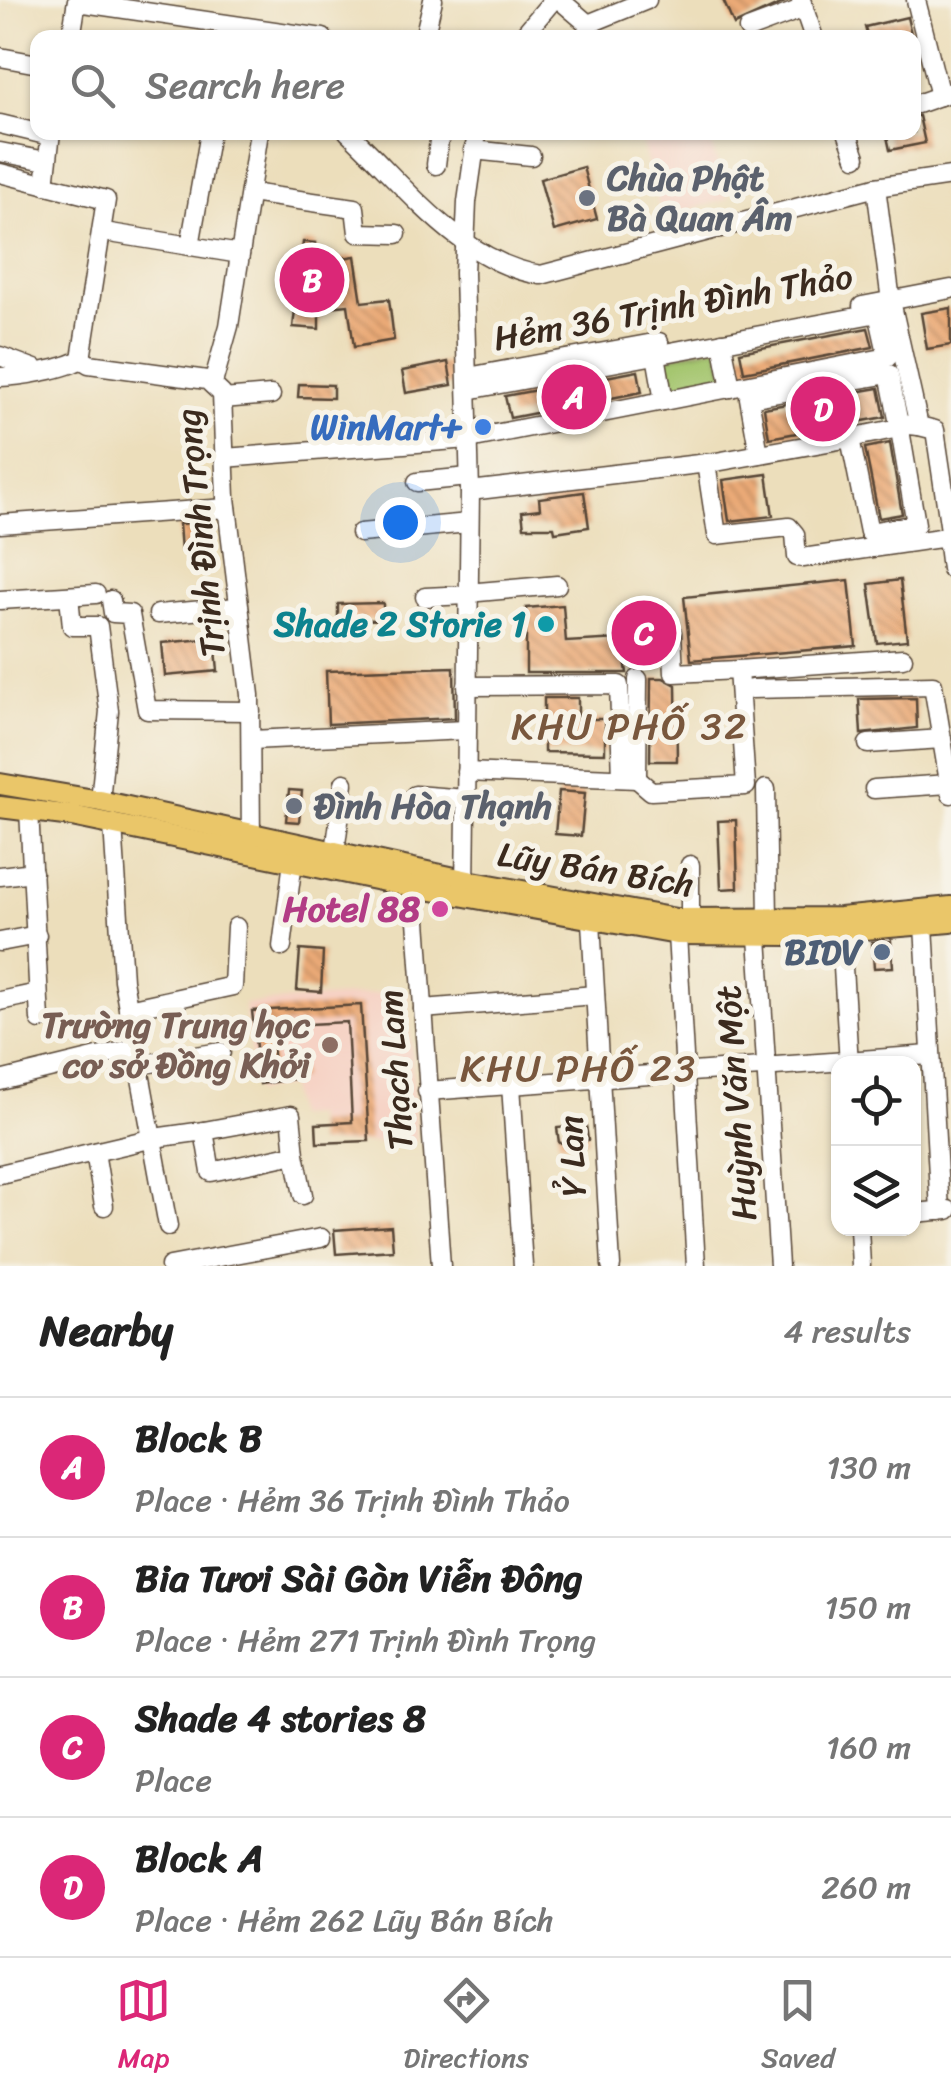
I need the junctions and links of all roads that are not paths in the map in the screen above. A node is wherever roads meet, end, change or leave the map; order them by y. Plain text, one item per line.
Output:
1 (195, 0) edge
2 (434, 0) edge
3 (557, 0) edge
4 (647, 0) edge
5 (916, 0) edge
6 (77, 1) edge
7 (802, 4) edge
8 (192, 20) junction
9 (72, 30) edge
10 (265, 30) edge
11 (426, 30) edge
12 (529, 30) edge
13 (589, 30) edge
14 (592, 30) edge
15 (748, 30) dead end
16 (811, 30) edge
17 (0, 48) edge
18 (30, 53) edge
19 (0, 57) edge
20 (30, 63) edge
21 (946, 94) edge
22 (921, 103) edge
23 (0, 124) edge
24 (30, 130) edge
25 (49, 140) edge
26 (209, 140) edge
27 (257, 140) edge
28 (357, 140) edge
29 (373, 140) edge
30 (439, 140) edge
31 (851, 140) edge
32 (475, 141) edge
33 (0, 152) edge
34 (531, 156) dead end
35 (856, 157) dead end
36 (46, 160) junction
37 (436, 165) dead end
38 (951, 167) edge
39 (0, 173) edge
40 (951, 176) edge
41 (45, 185) junction
42 (861, 187) junction
43 (250, 192) junction
44 (104, 232) junction
45 (397, 234) dead end
46 (465, 236) junction
47 (190, 246) junction
48 (240, 254) junction
49 (951, 289) edge
50 (890, 301) junction
51 (722, 342) junction
52 (656, 355) junction
53 (0, 356) edge
54 (81, 359) junction
55 (34, 369) junction
56 (0, 377) edge
57 (468, 383) junction
58 (731, 388) junction
59 (218, 391) junction
60 (271, 395) dead end
61 (664, 401) junction
62 (899, 426) junction
63 (919, 426) junction
64 (850, 438) junction
65 (469, 440) junction
66 (759, 454) junction
67 (224, 458) junction
68 (711, 462) junction
69 (416, 482) dead end
70 (470, 484) junction
71 (227, 508) junction
72 (469, 522) junction
73 (0, 524) edge
74 (918, 532) junction
75 (360, 533) dead end
76 (949, 536) edge
77 (951, 569) edge
78 (557, 585) dead end
79 (467, 594) junction
80 (69, 596) junction
81 (425, 598) dead end
82 (0, 600) edge
83 (237, 607) junction
84 (158, 614) dead end
85 (672, 633) dead end
86 (903, 658) dead end
87 (738, 670) junction
88 (638, 679) dead end
89 (467, 686) junction
90 (751, 689) dead end
91 (251, 712) junction
92 (466, 730) junction
93 (942, 739) junction
94 (251, 740) junction
95 (868, 744) dead end
96 (466, 775) junction
97 (629, 778) junction
98 (546, 782) dead end
99 (344, 783) dead end
100 (0, 784) edge
101 (766, 788) dead end
102 (874, 789) dead end
103 (950, 790) edge
104 (414, 795) dead end
105 (466, 799) junction
106 (100, 801) junction
107 (0, 807) edge
108 (28, 810) junction
109 (113, 825) junction
110 (251, 843) junction
111 (336, 852) junction
112 (293, 862) junction
113 (690, 864) dead end
114 (32, 872) junction
115 (0, 876) edge
116 (414, 878) junction
117 (465, 888) junction
118 (951, 907) edge
119 (592, 922) junction
120 (951, 922) edge
121 (841, 925) junction
122 (924, 925) junction
123 (236, 927) dead end
124 (684, 927) junction
125 (763, 928) junction
126 (37, 935) junction
127 (0, 942) edge
128 (282, 946) dead end
129 (38, 993) junction
130 (596, 995) junction
131 (0, 1001) edge
132 (128, 1009) junction
133 (423, 1009) junction
134 (40, 1020) dead end
135 (221, 1052) dead end
136 (930, 1055) junction
137 (137, 1056) junction
138 (849, 1056) edge
139 (918, 1056) edge
140 (831, 1063) edge
141 (766, 1067) junction
142 (685, 1073) junction
143 (600, 1079) junction
144 (0, 1081) edge
145 (511, 1085) junction
146 (427, 1091) junction
147 (204, 1131) junction
148 (154, 1138) junction
149 (95, 1152) junction
150 (295, 1154) junction
151 (0, 1174) edge
152 (303, 1195) dead end
153 (104, 1206) dead end
154 (946, 1210) edge
155 (921, 1212) edge
156 (168, 1226) dead end
157 (859, 1236) edge
158 (322, 1238) dead end
159 (170, 1266) edge
160 (441, 1266) edge
161 (523, 1266) edge
162 (611, 1266) edge
163 (696, 1266) edge
164 (778, 1266) edge
165 (861, 1266) edge

1 - 8 street
2 - 11 street
3 - 12 street
3 - 13 street
4 - 14 street
5 - 21 street
6 - 8 street
6 - 9 street
7 - 15 street
7 - 16 street
8 - 10 street
17 - 18 street
19 - 20 street
21 - 22 street
23 - 24 street
25 - 36 street
26 - 47 street
27 - 43 street
28 - 46 street
29 - 46 street
30 - 37 street
31 - 35 street
32 - 34 street
32 - 46 street
33 - 36 street
36 - 41 street
38 - 42 street
39 - 41 street
40 - 42 street
41 - 44 street
42 - 46 street
42 - 50 street
43 - 45 street
43 - 48 street
44 - 47 street
44 - 54 street
46 - 57 street
47 - 48 street
48 - 59 street
49 - 50 street, Hẻm 36 Trịnh Đình Thảo
50 - 57 street, Hẻm 36 Trịnh Đình Thảo
50 - 63 street
51 - 52 street
51 - 58 street
51 - 58 street
52 - 57 street
52 - 61 street
53 - 55 street
54 - 55 street
54 - 59 street, Trịnh Đình Trọng
55 - 56 street
57 - 65 street
58 - 61 street
59 - 60 street
59 - 67 street, Trịnh Đình Trọng
61 - 65 street
62 - 63 street
62 - 64 street
62 - 66 street
62 - 74 street
63 - 76 street
64 - 66 street
64 - 74 street
65 - 67 street
65 - 70 street
66 - 68 street
67 - 71 street, Trịnh Đình Trọng
68 - 70 street
68 - 74 street
69 - 70 street
70 - 72 street
71 - 73 street
71 - 83 street, Trịnh Đình Trọng
72 - 75 street
72 - 79 street
74 - 76 street
76 - 77 street
78 - 79 street
79 - 81 street
79 - 89 street
80 - 82 street
80 - 91 street
80 - 106 street
83 - 84 street
83 - 91 street, Trịnh Đình Trọng
85 - 87 street
86 - 87 street
87 - 97 street
88 - 97 street
89 - 92 street
89 - 97 street
90 - 93 street
91 - 94 street, Trịnh Đình Trọng
92 - 94 street
92 - 96 street
93 - 95 street
93 - 103 street
94 - 110 street, Trịnh Đình Trọng
96 - 97 street
96 - 98 street
96 - 105 street
99 - 111 street
100 - 106 main road, Lũy Bán Bích
101 - 125 street, Huỳnh Văn Một
102 - 103 street
104 - 105 street
105 - 117 street
106 - 110 main road, Lũy Bán Bích
107 - 108 main road, Lũy Bán Bích
108 - 109 main road, Lũy Bán Bích
108 - 114 street
109 - 110 main road, Lũy Bán Bích
109 - 132 street
110 - 111 main road, Lũy Bán Bích
110 - 112 main road, Lũy Bán Bích
111 - 116 main road, Lũy Bán Bích
112 - 116 main road, Lũy Bán Bích
112 - 128 street
113 - 124 street
114 - 115 street
114 - 126 street
116 - 117 main road, Lũy Bán Bích
116 - 133 street, Thạch Lam
117 - 119 main road, Lũy Bán Bích
117 - 124 main road, Lũy Bán Bích
118 - 121 main road, Lũy Bán Bích
119 - 124 main road, Lũy Bán Bích
119 - 130 street, Ỷ Lan
120 - 122 main road, Lũy Bán Bích
121 - 122 main road, Lũy Bán Bích
121 - 125 main road, Lũy Bán Bích
121 - 138 street
122 - 136 street
123 - 132 street
124 - 125 main road, Lũy Bán Bích
124 - 142 street
125 - 141 street, Huỳnh Văn Một
126 - 127 street
126 - 129 street
129 - 131 street
129 - 134 street
130 - 133 street
130 - 143 street, Ỷ Lan
132 - 137 street
133 - 146 street, Thạch Lam
135 - 137 street
136 - 139 street
136 - 154 street
137 - 144 street
137 - 148 street
140 - 141 street
141 - 142 street
141 - 164 street, Huỳnh Văn Một
142 - 143 street
142 - 163 street
143 - 145 street
143 - 162 street, Ỷ Lan
145 - 146 street
145 - 161 street
146 - 160 street, Thạch Lam
147 - 148 street
147 - 150 street
147 - 150 street
148 - 149 street
148 - 156 street
149 - 151 street
149 - 153 street
150 - 152 street
154 - 155 street
157 - 165 street
158 - 159 street

